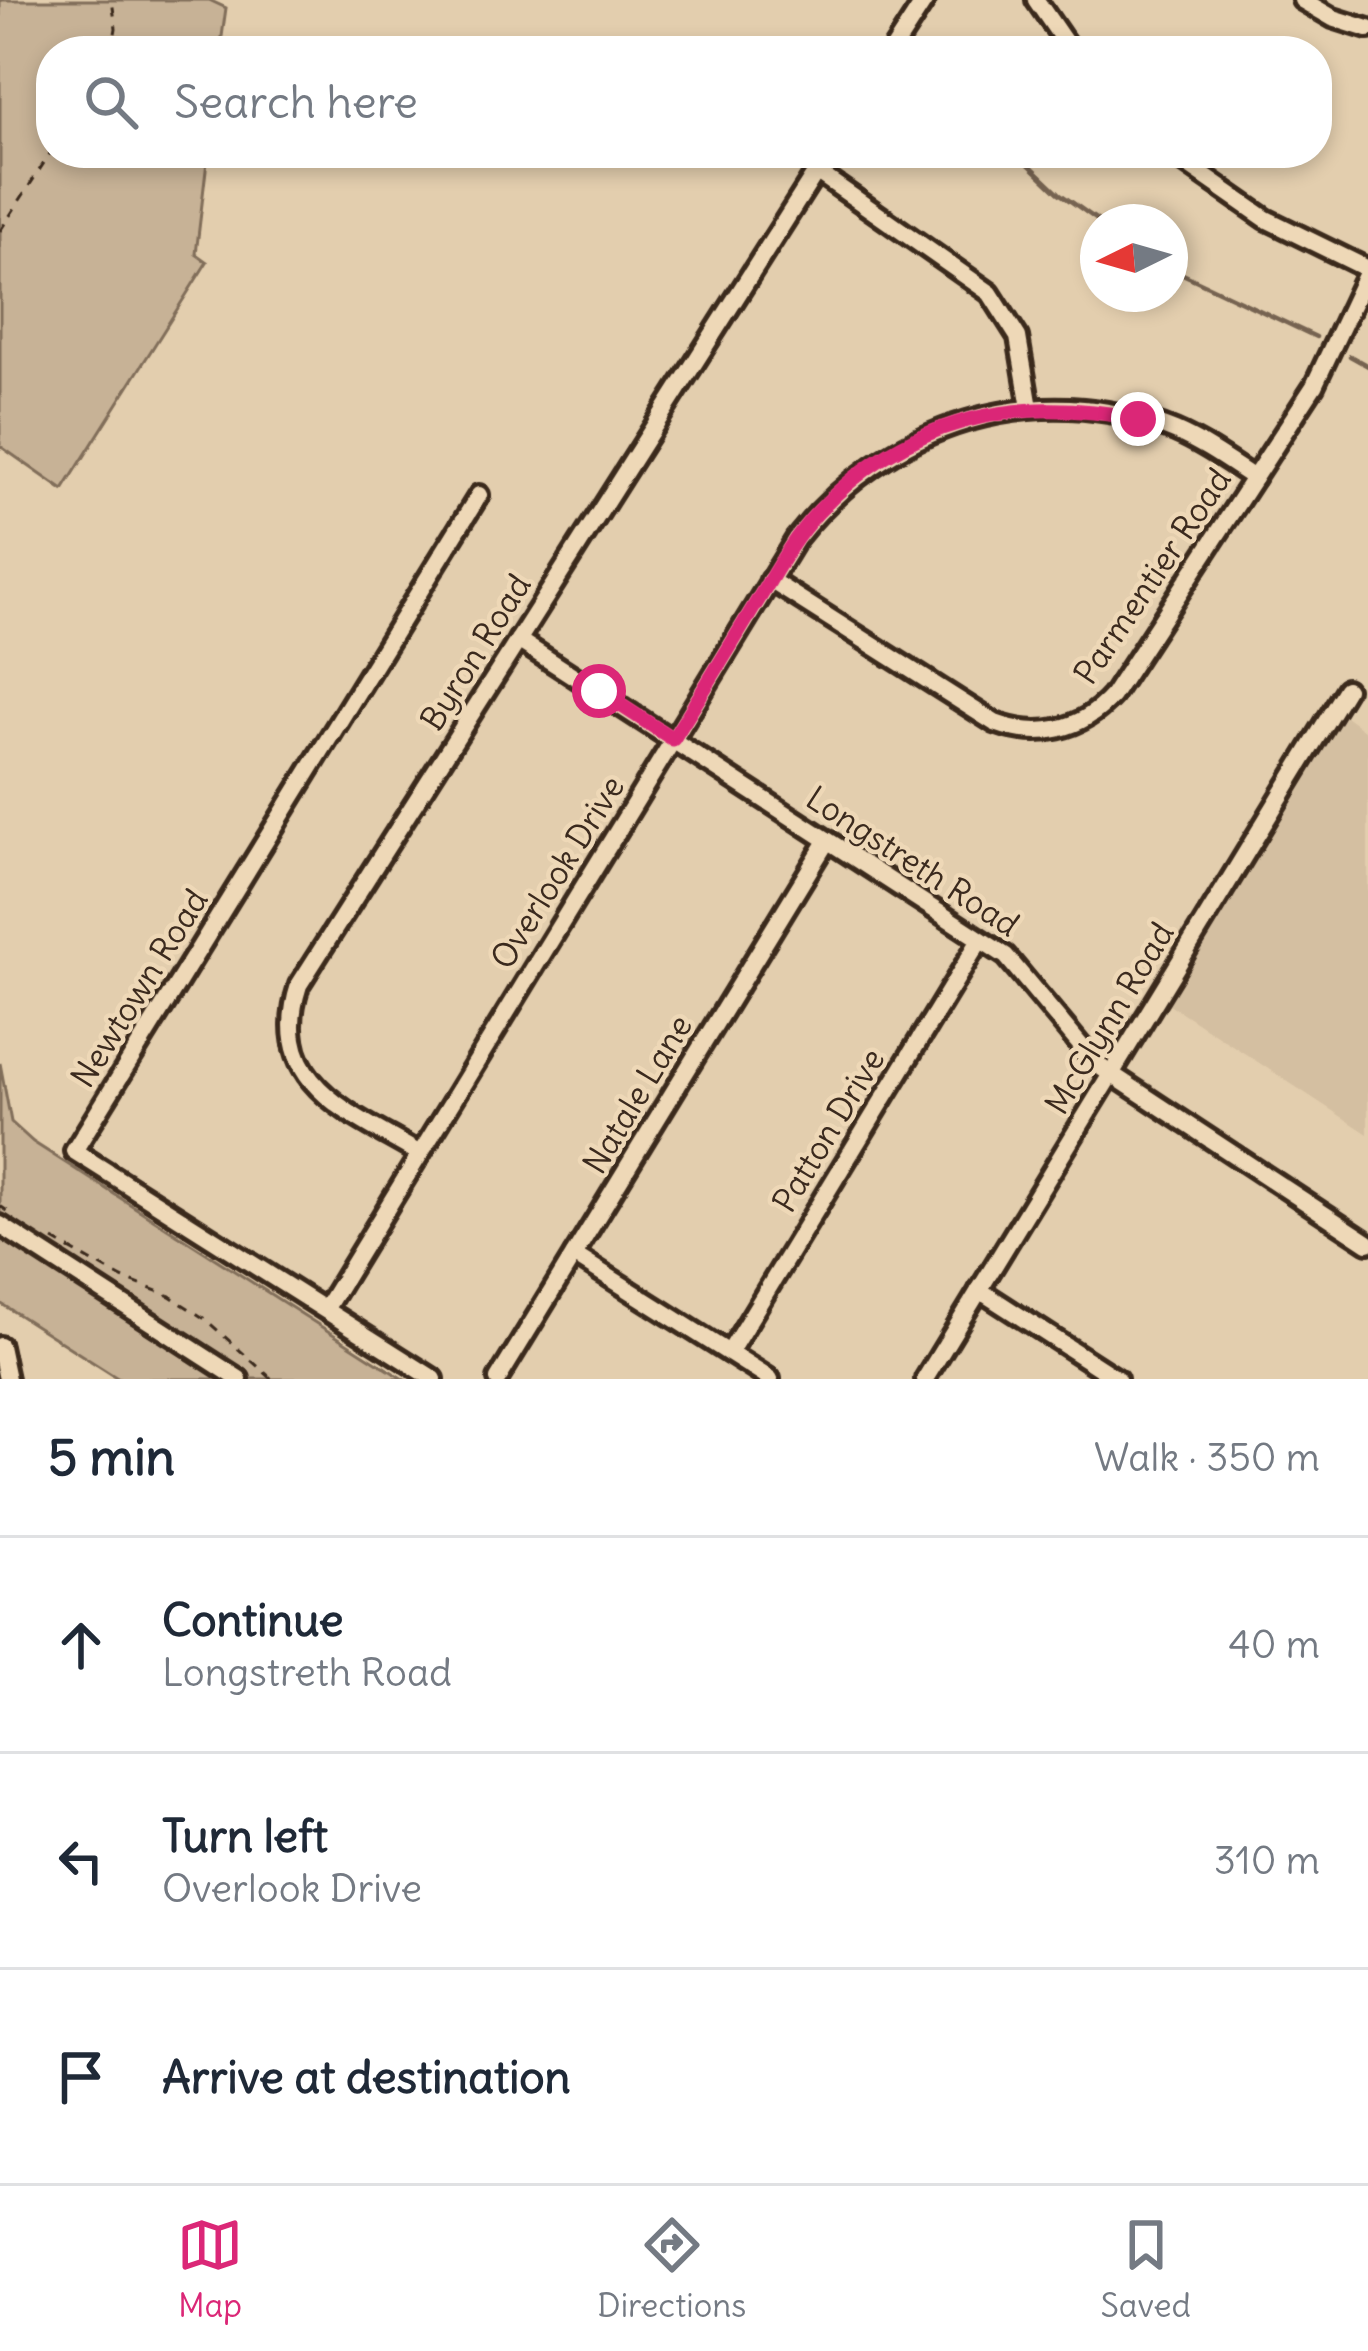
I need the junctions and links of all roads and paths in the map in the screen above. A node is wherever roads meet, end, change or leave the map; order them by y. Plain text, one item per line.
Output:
1 (112, 0) edge
2 (925, 0) edge
3 (1036, 0) edge
4 (1302, 0) edge
5 (1368, 29) edge
6 (115, 36) edge
7 (902, 36) edge
8 (1060, 36) edge
9 (41, 168) edge
10 (818, 168) edge
11 (1194, 168) edge
12 (816, 171) junction
13 (0, 231) edge
14 (1368, 270) edge
15 (1030, 408) junction
16 (1254, 478) junction
17 (479, 496) dead end
18 (770, 580) junction
19 (518, 640) junction
20 (1346, 688) dead end
21 (673, 739) junction
22 (827, 841) junction
23 (980, 940) junction
24 (1110, 1073) junction
25 (420, 1154) junction
26 (0, 1206) edge
27 (7, 1221) edge
28 (43, 1234) dead end
29 (1368, 1243) edge
30 (574, 1256) junction
31 (979, 1291) junction
32 (326, 1309) junction
33 (0, 1346) edge
34 (729, 1352) junction
35 (8, 1379) edge
36 (239, 1379) edge
37 (272, 1379) edge
38 (434, 1379) edge
39 (498, 1379) edge
40 (770, 1379) edge
41 (925, 1379) edge
42 (1117, 1379) edge

1 - 6 path
2 - 7 street
3 - 8 street
4 - 5 street
9 - 13 path
10 - 12 street, Byron Road
11 - 14 street
12 - 15 street
12 - 19 street, Byron Road
14 - 16 street, Parmentier Road
15 - 16 street, Overlook Drive
15 - 18 street, Overlook Drive
16 - 18 street, Parmentier Road
17 - 32 street, Newtown Road
18 - 21 street, Overlook Drive
19 - 21 street, Longstreth Road
19 - 25 street, Byron Road
20 - 24 street, McGlynn Road
21 - 22 street, Longstreth Road
21 - 25 street, Overlook Drive
22 - 23 street, Longstreth Road
22 - 30 street, Natale Lane
23 - 24 street, Longstreth Road
23 - 34 street, Patton Drive
24 - 29 street, Longstreth Road
24 - 31 street, McGlynn Road
25 - 32 street, Overlook Drive
26 - 27 path
27 - 36 street
28 - 37 path
30 - 34 street
30 - 39 street, Natale Lane
31 - 41 street, McGlynn Road
31 - 42 street
32 - 38 street, Newtown Road
33 - 35 street
34 - 40 street

